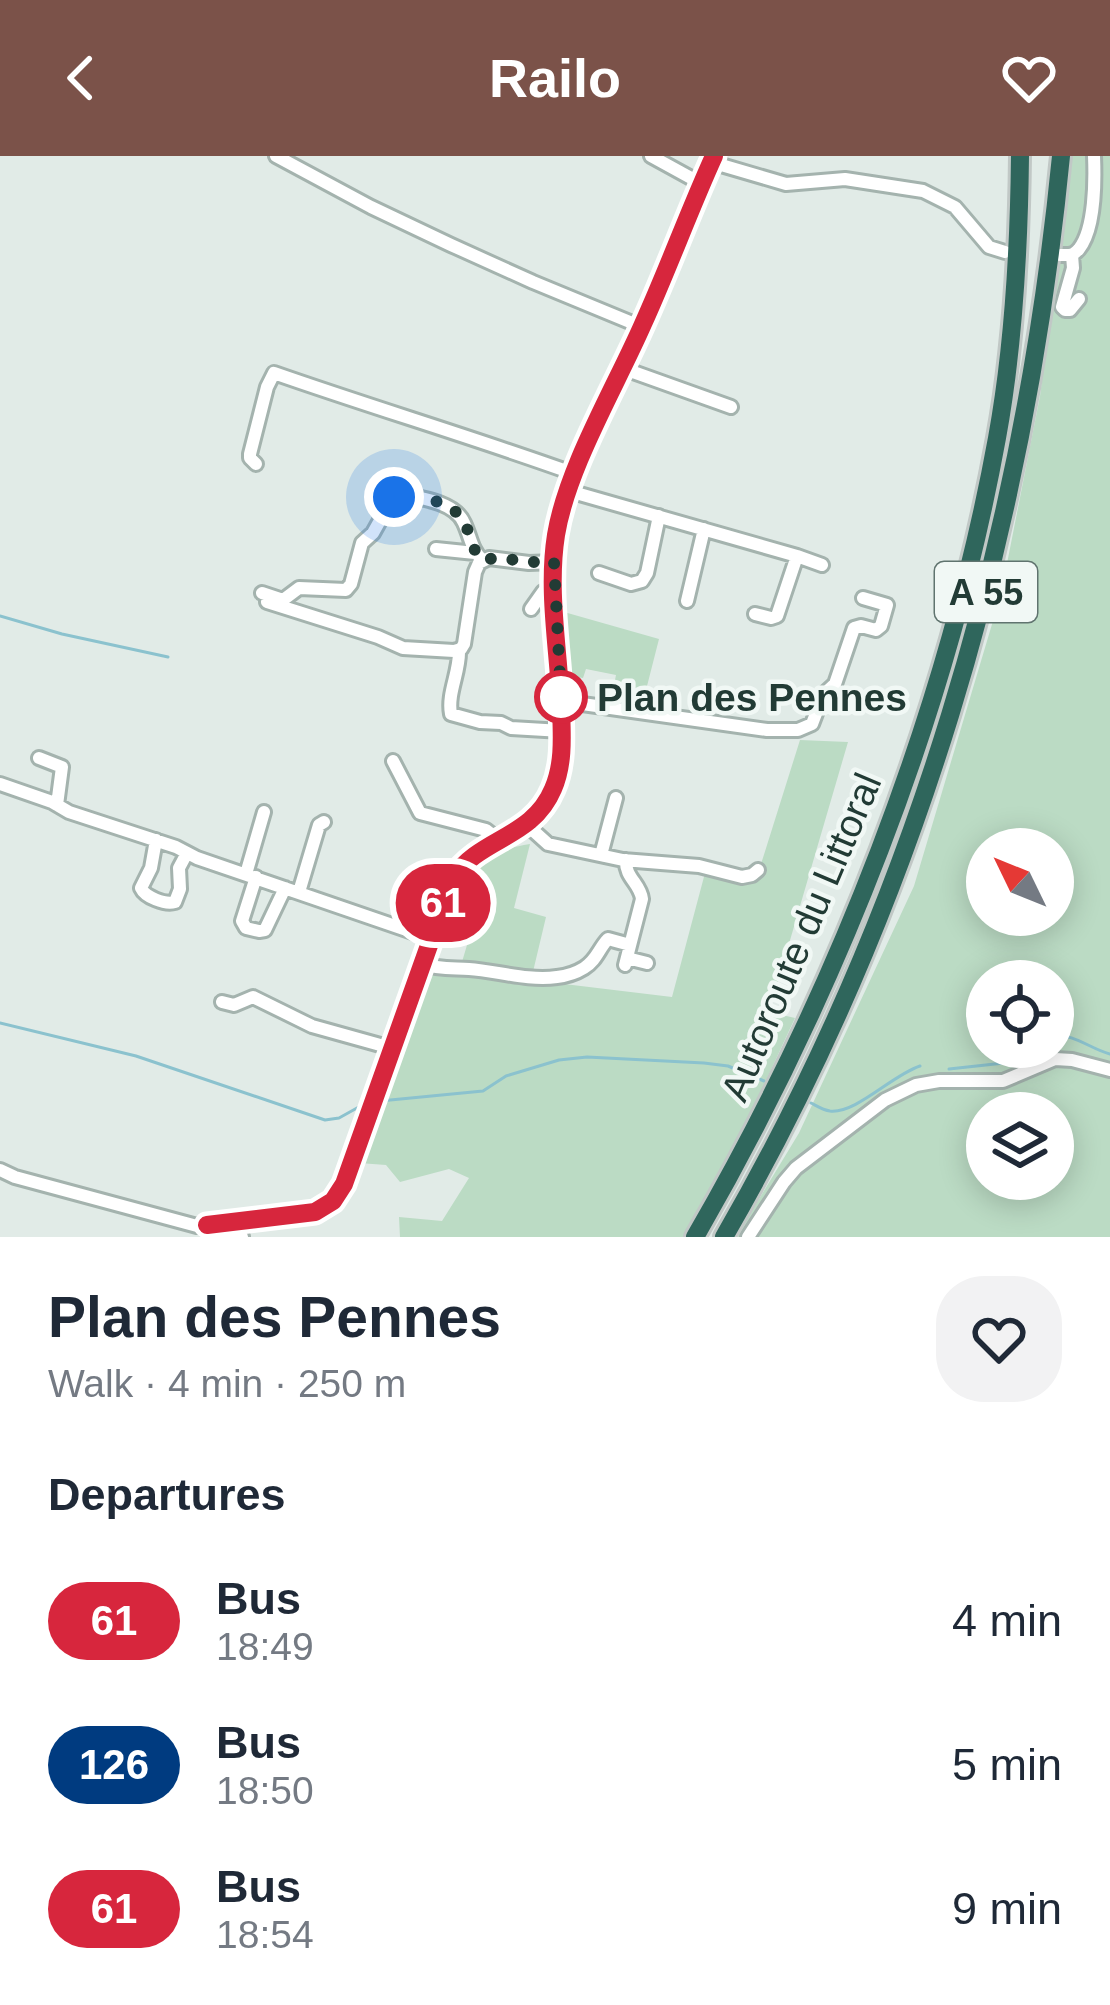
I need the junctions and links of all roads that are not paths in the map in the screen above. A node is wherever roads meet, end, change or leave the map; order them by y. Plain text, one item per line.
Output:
1 (277, 156) edge
2 (651, 156) edge
3 (1020, 156) edge
4 (1061, 156) edge
5 (1094, 156) edge
6 (713, 159) edge
7 (702, 184) junction
8 (1005, 252) dead end
9 (1079, 299) dead end
10 (642, 327) junction
11 (622, 368) junction
12 (731, 407) dead end
13 (256, 464) dead end
14 (575, 474) junction
15 (569, 490) junction
16 (662, 517) junction
17 (704, 529) junction
18 (436, 549) dead end
19 (797, 556) junction
20 (479, 557) junction
21 (554, 562) junction
22 (822, 565) dead end
23 (599, 574) dead end
24 (650, 584) dead end
25 (554, 587) junction
26 (863, 598) dead end
27 (687, 602) dead end
28 (531, 609) dead end
29 (755, 614) dead end
30 (459, 650) junction
31 (561, 701) junction
32 (562, 731) junction
33 (39, 758) dead end
34 (393, 761) dead end
35 (0, 784) edge
36 (616, 798) dead end
37 (58, 805) junction
38 (264, 812) dead end
39 (324, 822) dead end
40 (527, 825) junction
41 (156, 840) junction
42 (500, 841) junction
43 (187, 853) junction
44 (601, 855) junction
45 (626, 860) junction
46 (758, 869) dead end
47 (251, 876) junction
48 (292, 890) junction
49 (430, 938) junction
50 (628, 956) junction
51 (646, 963) dead end
52 (421, 964) junction
53 (222, 1002) dead end
54 (391, 1048) junction
55 (1110, 1070) edge
56 (0, 1170) edge
57 (214, 1224) junction
58 (242, 1237) edge
59 (695, 1237) edge
60 (724, 1237) edge
61 (748, 1237) edge

1 - 10 street
2 - 7 street
3 - 59 highway, Autoroute du Littoral / A 55
4 - 60 highway, Autoroute du Littoral / A 55
5 - 9 street
6 - 7 street
6 - 8 street
7 - 10 street
10 - 11 street
11 - 12 street
11 - 14 street
13 - 14 street
14 - 15 street
15 - 16 street
15 - 21 street
16 - 17 street
16 - 23 street
16 - 24 street
17 - 19 street
17 - 27 street
18 - 20 street
19 - 22 street
19 - 29 street
20 - 21 street
20 - 30 street
20 - 30 street
21 - 25 street
25 - 28 street
25 - 31 street
26 - 31 street
30 - 32 street
31 - 32 street
32 - 40 street
33 - 37 street
34 - 42 street
35 - 37 street
36 - 44 street
37 - 41 street
38 - 47 street
39 - 48 street
40 - 42 street
40 - 44 street
41 - 43 street
41 - 43 street
42 - 49 street
43 - 47 street
44 - 45 street
45 - 46 street
45 - 50 street
47 - 48 street
47 - 48 street
48 - 49 street
49 - 52 street
50 - 51 street
50 - 52 street
52 - 54 street
53 - 54 street
54 - 57 street
55 - 61 street
56 - 57 street
57 - 58 street

